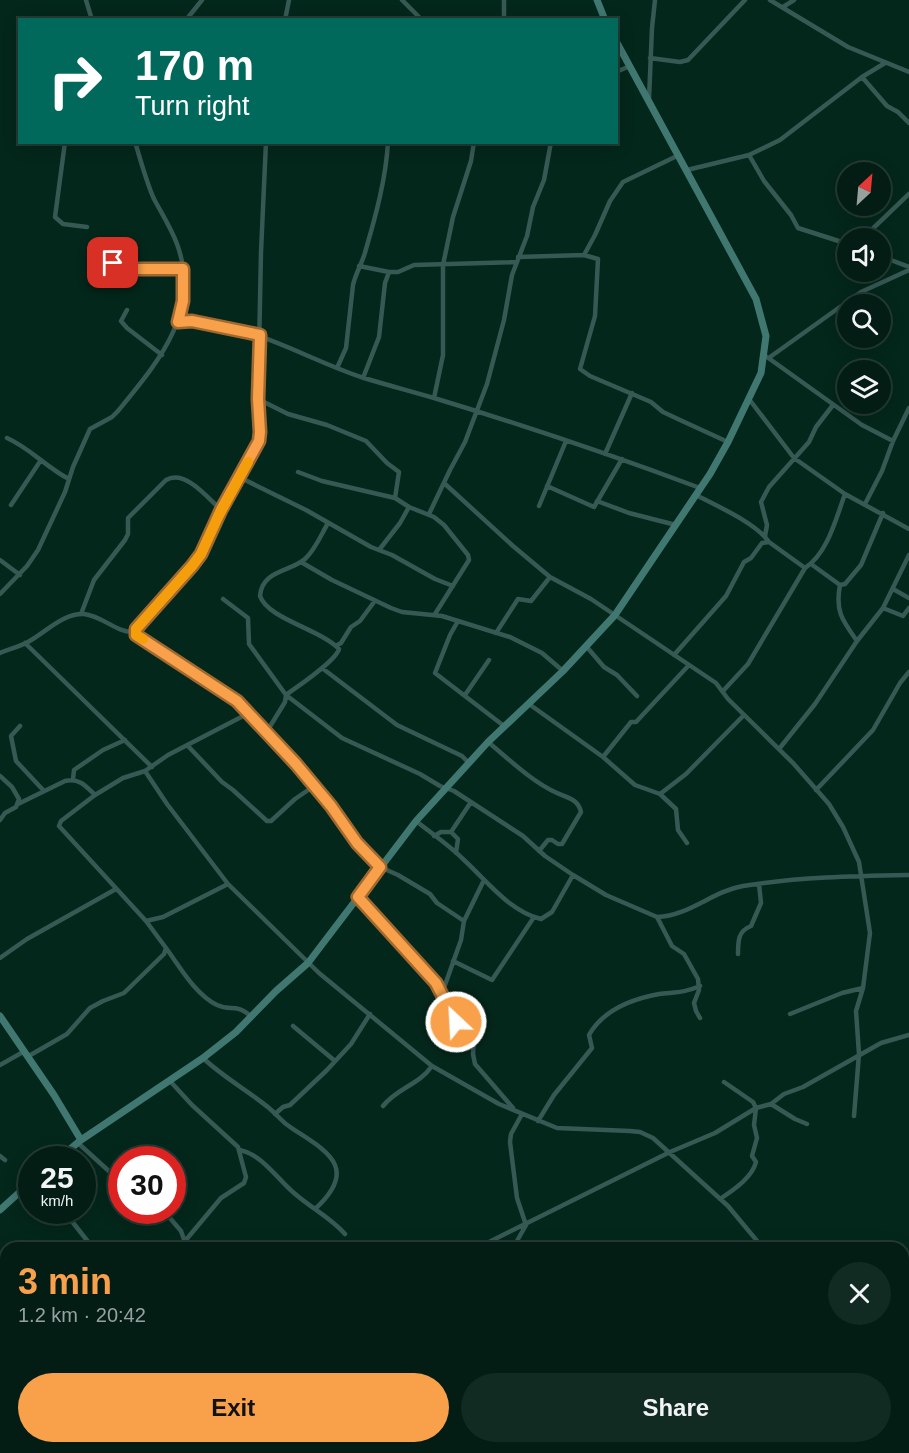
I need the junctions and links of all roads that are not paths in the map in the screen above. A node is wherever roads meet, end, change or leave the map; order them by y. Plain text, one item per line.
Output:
1 (86, 0) edge
2 (202, 0) edge
3 (289, 0) edge
4 (402, 0) edge
5 (504, 0) edge
6 (597, 0) edge
7 (655, 0) edge
8 (746, 0) edge
9 (770, 0) edge
10 (794, 0) edge
11 (783, 7) junction
12 (91, 18) edge
13 (188, 18) edge
14 (285, 18) edge
15 (420, 18) edge
16 (504, 18) edge
17 (604, 18) edge
18 (618, 45) edge
19 (650, 57) junction
20 (885, 63) junction
21 (630, 66) junction
22 (908, 70) edge
23 (618, 71) edge
24 (862, 77) junction
25 (649, 99) junction
26 (909, 123) edge
27 (65, 144) edge
28 (136, 144) edge
29 (266, 144) edge
30 (388, 144) edge
31 (474, 144) edge
32 (551, 144) edge
33 (679, 155) junction
34 (749, 155) junction
35 (687, 170) junction
36 (909, 194) edge
37 (87, 227) dead end
38 (873, 228) edge
39 (837, 240) edge
40 (584, 255) junction
41 (517, 259) junction
42 (891, 261) edge
43 (113, 263) dead end
44 (443, 265) junction
45 (359, 266) junction
46 (183, 269) junction
47 (909, 269) edge
48 (389, 272) junction
49 (127, 310) dead end
50 (178, 322) junction
51 (260, 335) junction
52 (162, 355) junction
53 (767, 357) junction
54 (337, 368) junction
55 (363, 378) junction
56 (632, 393) junction
57 (435, 398) junction
58 (258, 399) junction
59 (749, 399) junction
60 (833, 405) junction
61 (909, 408) edge
62 (477, 412) junction
63 (7, 438) dead end
64 (566, 441) junction
65 (893, 441) junction
66 (728, 442) junction
67 (604, 454) junction
68 (794, 458) junction
69 (622, 459) junction
70 (41, 460) junction
71 (298, 472) dead end
72 (239, 477) junction
73 (69, 479) junction
74 (444, 483) junction
75 (548, 486) junction
76 (698, 491) junction
77 (845, 494) junction
78 (395, 498) junction
79 (597, 501) junction
80 (865, 504) junction
81 (11, 506) dead end
82 (408, 507) junction
83 (539, 507) dead end
84 (221, 510) junction
85 (883, 513) junction
86 (429, 514) junction
87 (328, 523) junction
88 (676, 525) junction
89 (909, 529) edge
90 (765, 536) junction
91 (769, 542) junction
92 (379, 550) junction
93 (909, 555) edge
94 (0, 560) edge
95 (301, 562) junction
96 (811, 564) junction
97 (805, 568) junction
98 (20, 574) junction
99 (550, 577) junction
100 (840, 585) junction
101 (453, 586) junction
102 (894, 589) junction
103 (0, 594) edge
104 (909, 598) edge
105 (223, 599) dead end
106 (375, 602) junction
107 (883, 608) junction
108 (909, 608) edge
109 (81, 614) junction
110 (435, 614) junction
111 (615, 615) junction
112 (458, 621) junction
113 (135, 632) junction
114 (496, 633) junction
115 (856, 641) junction
116 (25, 643) junction
117 (336, 646) junction
118 (586, 646) junction
119 (0, 652) edge
120 (674, 655) junction
121 (489, 660) dead end
122 (689, 665) junction
123 (322, 668) junction
124 (563, 671) junction
125 (909, 672) edge
126 (723, 691) junction
127 (286, 695) junction
128 (465, 695) junction
129 (637, 696) dead end
130 (529, 704) junction
131 (249, 713) junction
132 (744, 715) junction
133 (20, 726) dead end
134 (504, 726) junction
135 (266, 733) junction
136 (125, 740) junction
137 (488, 742) junction
138 (188, 746) junction
139 (779, 748) junction
140 (603, 757) junction
141 (469, 763) junction
142 (152, 766) junction
143 (145, 771) junction
144 (0, 776) edge
145 (73, 779) junction
146 (314, 786) junction
147 (446, 788) junction
148 (816, 790) junction
149 (44, 791) junction
150 (660, 794) junction
151 (95, 795) junction
152 (471, 802) junction
153 (18, 804) junction
154 (0, 819) edge
155 (416, 821) junction
156 (451, 832) junction
157 (434, 836) junction
158 (687, 843) dead end
159 (539, 851) junction
160 (456, 853) junction
161 (380, 867) junction
162 (573, 875) junction
163 (909, 875) edge
164 (863, 876) junction
165 (484, 880) junction
166 (228, 884) junction
167 (759, 884) junction
168 (116, 890) junction
169 (358, 897) junction
170 (534, 917) junction
171 (657, 917) junction
172 (146, 921) junction
173 (464, 921) junction
174 (166, 948) junction
175 (738, 954) dead end
176 (0, 958) edge
177 (453, 962) junction
178 (308, 963) junction
179 (699, 986) junction
180 (863, 988) junction
181 (441, 990) junction
182 (370, 1014) junction
183 (790, 1014) dead end
184 (0, 1016) edge
185 (252, 1017) junction
186 (700, 1018) dead end
187 (293, 1026) dead end
188 (909, 1035) edge
189 (25, 1054) junction
190 (859, 1054) junction
191 (203, 1058) junction
192 (334, 1061) junction
193 (0, 1065) edge
194 (432, 1066) junction
195 (170, 1082) junction
196 (724, 1082) dead end
197 (771, 1104) junction
198 (383, 1106) dead end
199 (756, 1108) junction
200 (275, 1113) junction
201 (520, 1113) junction
202 (854, 1116) dead end
203 (538, 1121) junction
204 (807, 1124) dead end
205 (80, 1141) junction
206 (74, 1146) edge
207 (240, 1150) junction
208 (670, 1152) junction
209 (108, 1169) edge
210 (18, 1194) edge
211 (720, 1199) junction
212 (315, 1209) junction
213 (0, 1210) edge
214 (74, 1224) edge
215 (175, 1224) edge
216 (526, 1225) junction
217 (345, 1234) dead end
218 (185, 1241) joint
219 (88, 1242) edge
220 (490, 1242) edge
221 (516, 1242) edge
222 (757, 1242) edge

1 - 12 street
2 - 13 street
3 - 14 street
4 - 15 street
5 - 16 street
6 - 17 street
7 - 19 street
8 - 19 street
9 - 11 street
10 - 11 street
11 - 20 street
18 - 21 street
19 - 25 street
20 - 22 street
20 - 24 street
21 - 23 street
21 - 25 street
24 - 26 street
24 - 34 street
25 - 33 street
27 - 37 street
28 - 46 street
29 - 51 street
30 - 45 street
31 - 44 street
32 - 41 street
33 - 35 street
33 - 40 street
34 - 35 street
34 - 39 street
35 - 53 street
36 - 38 street
40 - 41 street
40 - 56 street
41 - 44 street
41 - 62 street
42 - 47 street
43 - 46 street
44 - 48 street
44 - 57 street
45 - 48 street
45 - 54 street
46 - 50 street
47 - 53 street
48 - 55 street
49 - 52 street
50 - 51 street
50 - 52 street
51 - 54 street
51 - 58 street
52 - 73 street
53 - 59 street
53 - 60 street
54 - 55 street
55 - 57 street
56 - 66 street
56 - 67 street
57 - 62 street
58 - 72 street
58 - 78 street
59 - 66 street
59 - 68 street
60 - 65 street
60 - 68 street
61 - 65 street
62 - 64 street
62 - 74 street
63 - 70 street
64 - 67 street
64 - 75 street
65 - 80 street
66 - 76 street
67 - 69 street
68 - 77 street
68 - 90 street
69 - 76 street
69 - 79 street
70 - 73 street
70 - 81 street
71 - 78 street
72 - 84 street
72 - 87 street
73 - 98 street
74 - 86 street
74 - 99 street
75 - 79 street
75 - 83 street
76 - 88 street
76 - 90 street
77 - 80 street
77 - 96 street
78 - 82 street
79 - 88 street
80 - 85 street
82 - 86 street
82 - 92 street
84 - 109 street
84 - 113 street
85 - 89 street
85 - 100 street
86 - 101 street
87 - 92 street
87 - 95 street
88 - 111 street
90 - 91 street
91 - 97 street
91 - 120 street
92 - 101 street
93 - 102 street
94 - 98 street
95 - 106 street
95 - 117 street
96 - 97 street
96 - 100 street
97 - 126 street
98 - 103 street
99 - 111 street
99 - 114 street
100 - 115 street
101 - 110 street
102 - 104 street
102 - 107 street
105 - 127 street
106 - 110 street
106 - 117 street
107 - 108 street
107 - 115 street
109 - 113 street
109 - 116 street
110 - 112 street
111 - 118 street
111 - 120 street
112 - 114 street
112 - 128 street
113 - 131 street
114 - 124 street
115 - 139 street
116 - 119 street
116 - 136 street
117 - 123 street
118 - 124 street
118 - 129 street
120 - 122 street
121 - 128 street
122 - 126 street
122 - 140 street
123 - 127 street
123 - 141 street
124 - 130 street
125 - 148 street
126 - 132 street
127 - 135 street
127 - 147 street
128 - 134 street
130 - 134 street
130 - 140 street
131 - 135 street
131 - 138 street
132 - 139 street
132 - 150 street
133 - 149 street
134 - 137 street
135 - 146 street
136 - 142 street
136 - 145 street
137 - 141 street
137 - 159 street
138 - 142 street
138 - 146 street
139 - 148 street
140 - 150 street
141 - 147 street
142 - 143 street
143 - 151 street
143 - 166 street
144 - 153 street
145 - 149 street
145 - 151 street
146 - 161 street
147 - 152 street
147 - 155 street
148 - 164 street
149 - 153 street
150 - 158 street
151 - 168 street
152 - 156 street
152 - 159 street
153 - 154 street
155 - 157 street
155 - 161 street
156 - 157 street
156 - 160 street
157 - 160 street
159 - 162 street
160 - 165 street
161 - 169 street
161 - 173 street
162 - 170 street
162 - 171 street
163 - 164 street
164 - 167 street
164 - 180 street
165 - 170 street
165 - 173 street
166 - 172 street
166 - 178 street
167 - 171 street
167 - 175 street
168 - 172 street
168 - 176 street
169 - 178 street
169 - 181 street
170 - 177 street
171 - 179 street
172 - 174 street
173 - 177 street
174 - 185 street
174 - 189 street
177 - 181 street
178 - 182 street
178 - 185 street
179 - 186 street
179 - 203 street
180 - 183 street
180 - 190 street
181 - 201 street
182 - 192 street
182 - 194 street
184 - 189 street
185 - 191 street
187 - 192 street
188 - 190 street
189 - 193 street
189 - 205 street
190 - 197 street
190 - 202 street
191 - 195 street
191 - 200 street
192 - 200 street
194 - 198 street
194 - 201 street
195 - 205 street
195 - 207 street
196 - 199 street
197 - 199 street
197 - 204 street
199 - 208 street
199 - 211 street
200 - 212 street
201 - 203 street
201 - 216 street
203 - 208 street
205 - 206 street
205 - 209 street
207 - 212 street
207 - 218 street
208 - 211 street
208 - 216 street
210 - 213 street
211 - 222 street
212 - 217 street
214 - 219 street
215 - 218 street
216 - 220 street
216 - 221 street

